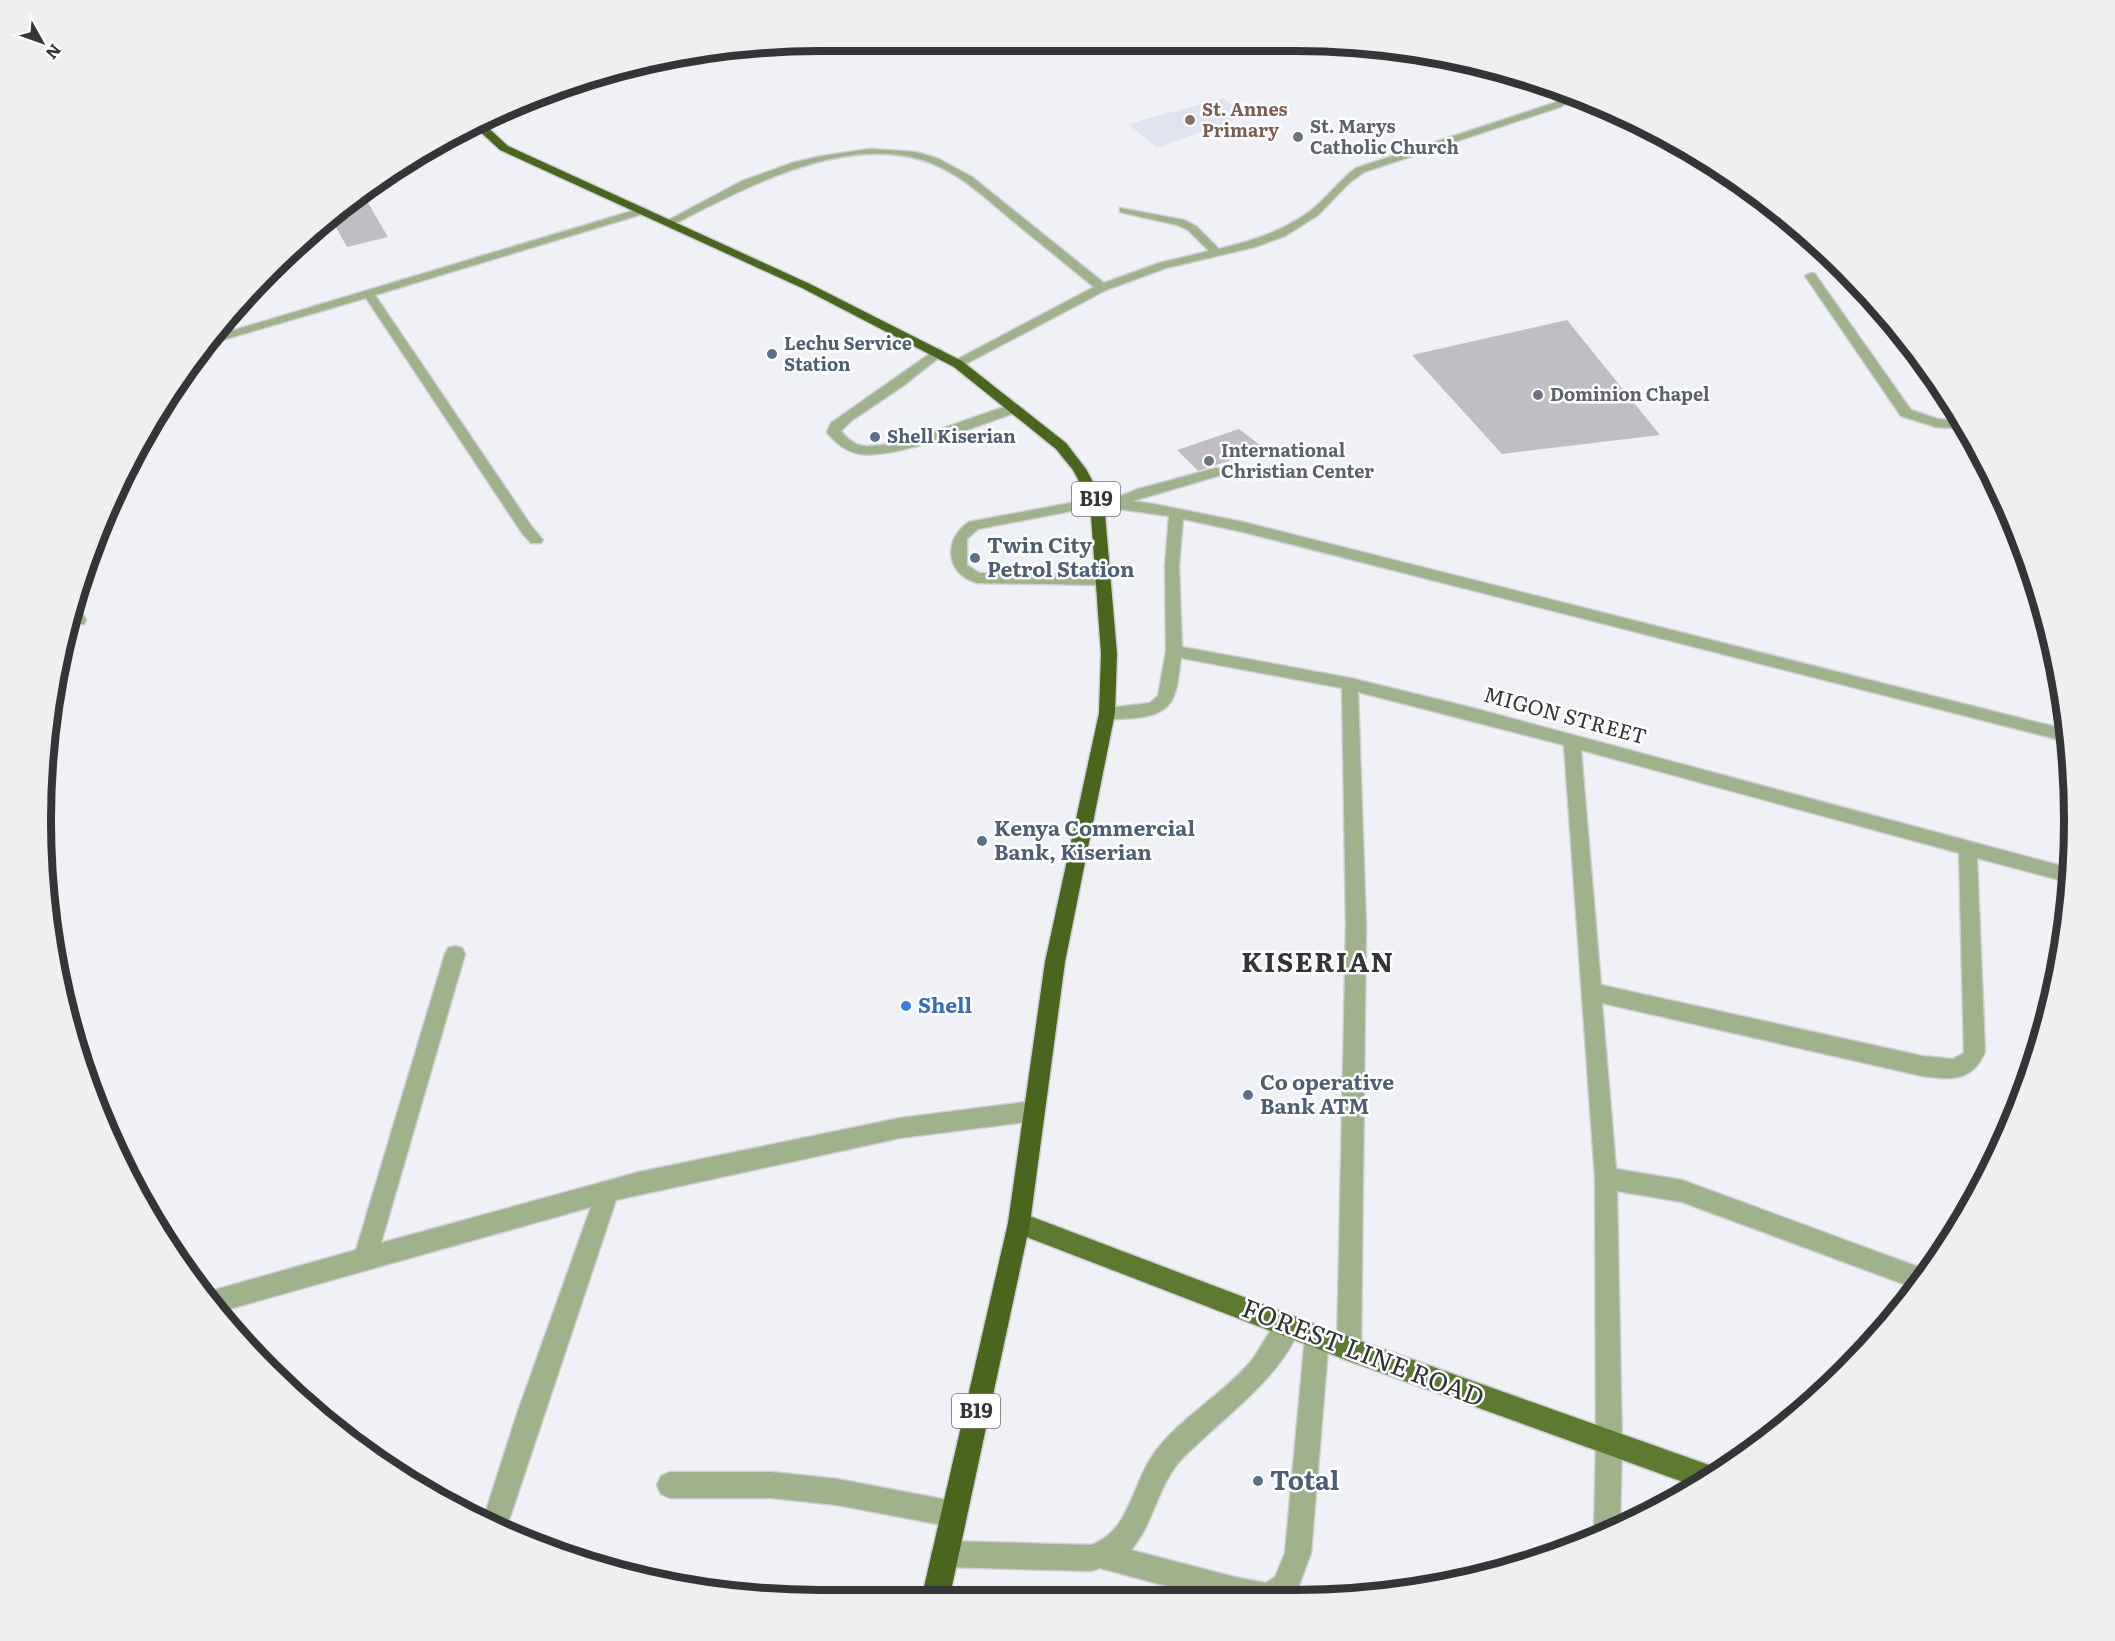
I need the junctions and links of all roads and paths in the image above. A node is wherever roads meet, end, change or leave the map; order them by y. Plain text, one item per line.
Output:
1 (1564, 100) edge
2 (483, 129) edge
3 (1124, 210) dead end
4 (642, 211) junction
5 (668, 224) junction
6 (1215, 251) junction
7 (1811, 276) dead end
8 (1102, 288) junction
9 (368, 293) junction
10 (222, 338) edge
11 (938, 352) junction
12 (958, 364) junction
13 (1015, 408) junction
14 (1954, 425) edge
15 (1216, 472) dead end
16 (1097, 502) junction
17 (1117, 503) junction
18 (1176, 514) junction
19 (536, 540) dead end
20 (1103, 580) junction
21 (1174, 651) junction
22 (1350, 684) junction
23 (1107, 713) junction
24 (2058, 734) edge
25 (1572, 741) junction
26 (1968, 849) junction
27 (2062, 873) edge
28 (454, 954) dead end
29 (1591, 992) junction
30 (1034, 1111) junction
31 (1606, 1179) junction
32 (608, 1192) junction
33 (1018, 1222) junction
34 (365, 1260) junction
35 (1913, 1277) edge
36 (219, 1300) edge
37 (1289, 1326) junction
38 (1317, 1336) junction
39 (1349, 1350) junction
40 (1609, 1443) junction
41 (1699, 1474) edge
42 (670, 1485) dead end
43 (953, 1514) junction
44 (497, 1518) edge
45 (1607, 1523) edge
46 (944, 1554) junction
47 (1100, 1555) junction
48 (937, 1590) edge
49 (1230, 1590) edge
50 (1279, 1590) edge

1 - 6 street
2 - 4 highway, B19
3 - 6 street
4 - 5 highway, B19
4 - 9 street
5 - 8 street
5 - 11 highway, B19
6 - 8 street
7 - 14 street
8 - 12 street
9 - 10 street
9 - 19 street
11 - 12 highway, B19
11 - 13 street
12 - 13 highway, B19
13 - 16 highway, B19
15 - 17 street
16 - 17 street
16 - 20 highway, B19
16 - 20 street
17 - 18 street
18 - 21 street
18 - 24 street
20 - 23 highway, B19
21 - 22 street, MIGON STREET
21 - 23 street
22 - 25 street, MIGON STREET
22 - 39 street
23 - 30 highway, B19
25 - 26 street, MIGON STREET
25 - 29 street
26 - 27 street, MIGON STREET
26 - 29 street
28 - 34 street
29 - 31 street
30 - 32 street
30 - 33 highway, B19
31 - 35 street
31 - 40 street
32 - 34 street
32 - 44 street
33 - 37 main road, FOREST LINE ROAD
33 - 43 highway, B19
34 - 36 street
37 - 38 main road, FOREST LINE ROAD
37 - 47 street
38 - 39 main road, FOREST LINE ROAD
38 - 50 street
39 - 40 main road, FOREST LINE ROAD
40 - 41 main road, FOREST LINE ROAD
40 - 45 street
42 - 43 street
43 - 46 highway, B19
46 - 47 street
46 - 48 highway, B19
47 - 49 street

